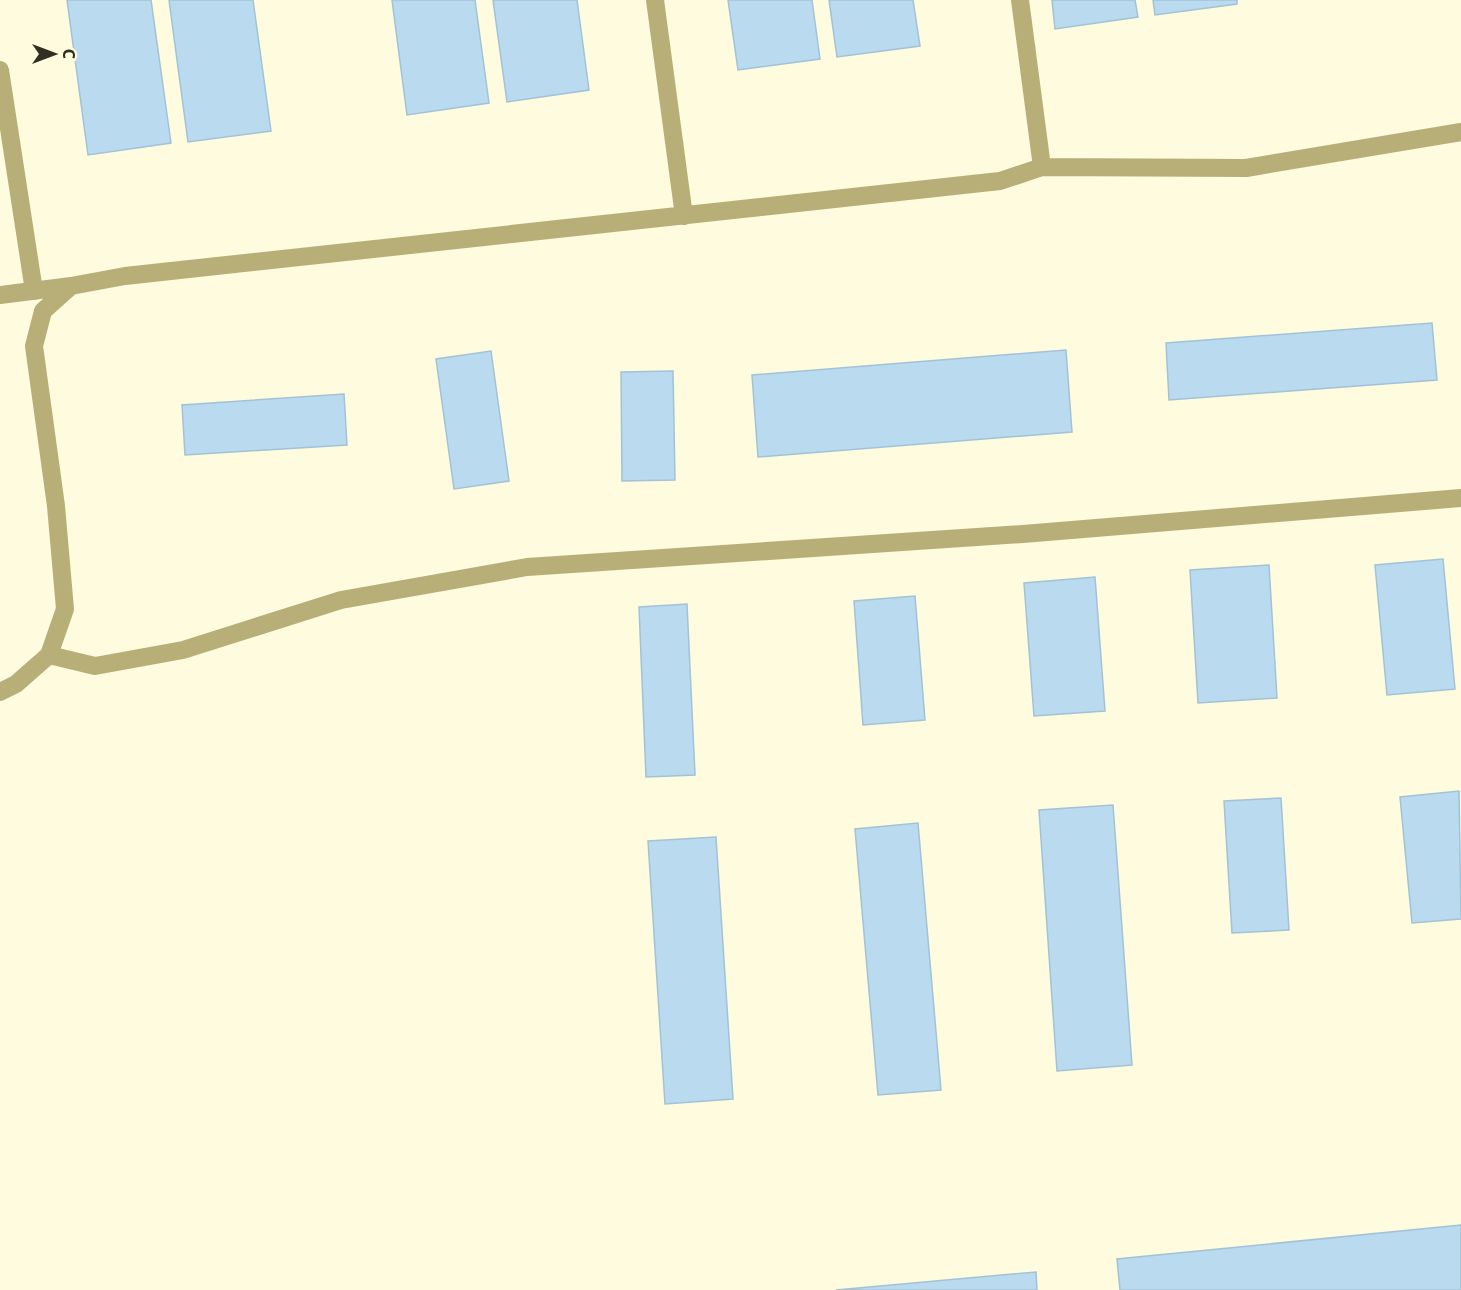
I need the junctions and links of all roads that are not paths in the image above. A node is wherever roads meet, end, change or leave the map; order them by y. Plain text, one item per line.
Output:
1 (655, 0) edge
2 (1020, 0) edge
3 (0, 70) edge
4 (1461, 132) edge
5 (1042, 167) junction
6 (684, 216) junction
7 (72, 286) junction
8 (34, 291) junction
9 (0, 295) edge
10 (1461, 498) edge
11 (49, 656) junction
12 (0, 692) edge

1 - 6 lane
2 - 5 lane
3 - 8 lane
4 - 5 lane
5 - 6 lane
6 - 7 lane
7 - 8 lane
7 - 11 lane
8 - 9 lane
10 - 11 lane
11 - 12 lane

